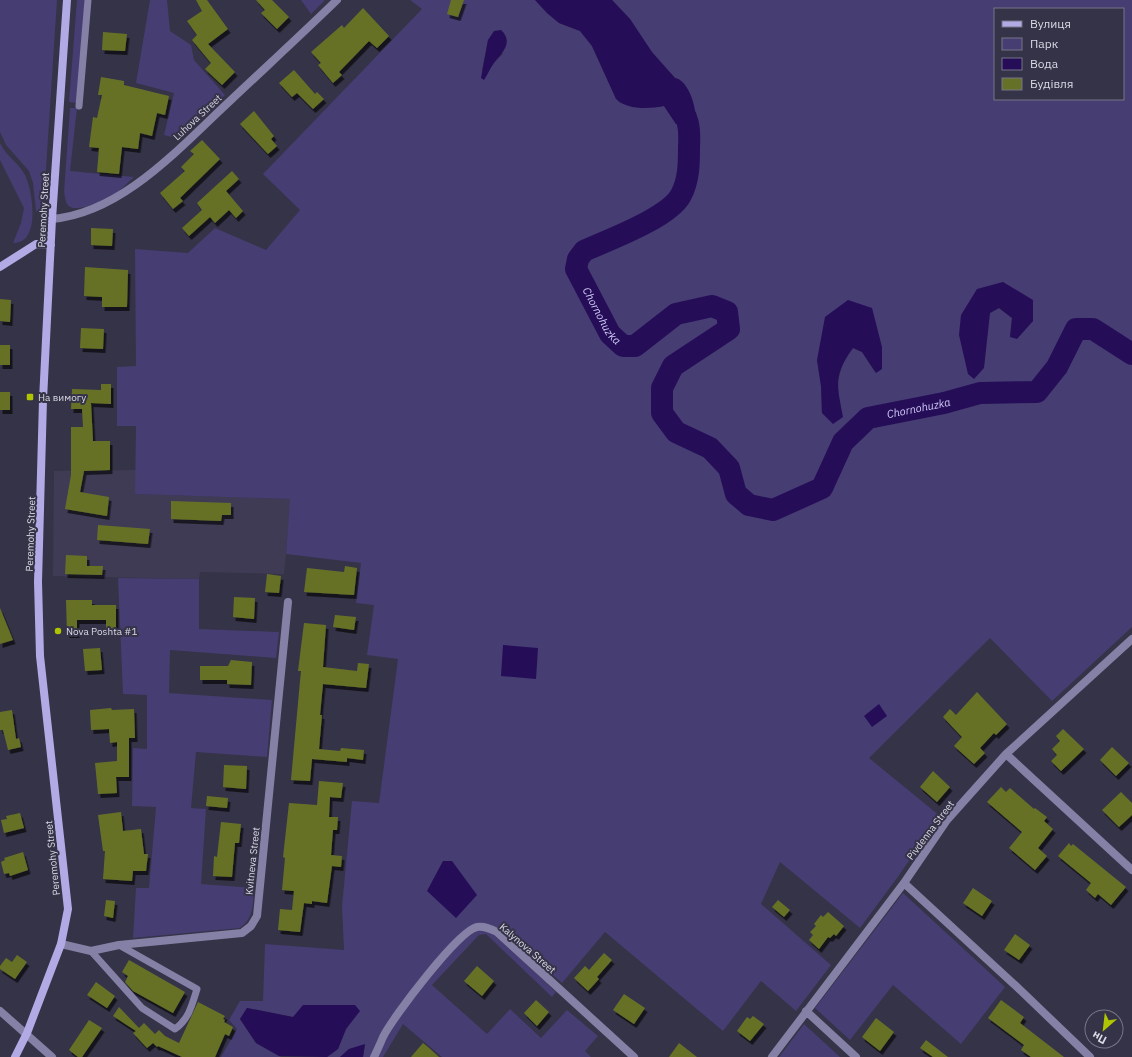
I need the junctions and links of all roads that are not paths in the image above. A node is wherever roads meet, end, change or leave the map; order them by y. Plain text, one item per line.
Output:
1 (67, 0) edge
2 (88, 0) edge
3 (337, 0) edge
4 (80, 106) dead end
5 (52, 219) junction
6 (51, 245) junction
7 (0, 267) edge
8 (288, 602) dead end
9 (1131, 642) edge
10 (1006, 754) junction
11 (1132, 870) edge
12 (904, 883) junction
13 (61, 944) junction
14 (119, 945) junction
15 (91, 952) junction
16 (0, 1011) edge
17 (806, 1011) junction
18 (27, 1033) junction
19 (14, 1057) edge
20 (52, 1057) edge
21 (374, 1057) edge
22 (634, 1057) edge
23 (772, 1057) edge
24 (856, 1057) edge
25 (1090, 1057) edge

1 - 5 main road, Peremohy Street
2 - 4 lane
3 - 5 street, Luhova Street
5 - 6 main road, Peremohy Street
6 - 7 main road
6 - 13 main road, Peremohy Street
8 - 14 street, Kvitneva Street
9 - 10 street, Pivdenna Street
10 - 11 street
10 - 12 street, Pivdenna Street
12 - 17 street, Pivdenna Street
12 - 25 street
13 - 15 street, Kvitneva Street
13 - 18 main road, Peremohy Street
14 - 15 street, Kvitneva Street
14 - 15 lane
16 - 18 street
17 - 23 street, Pivdenna Street
17 - 24 street
18 - 19 main road, Peremohy Street
18 - 20 street
21 - 22 street, Kalynova Street

